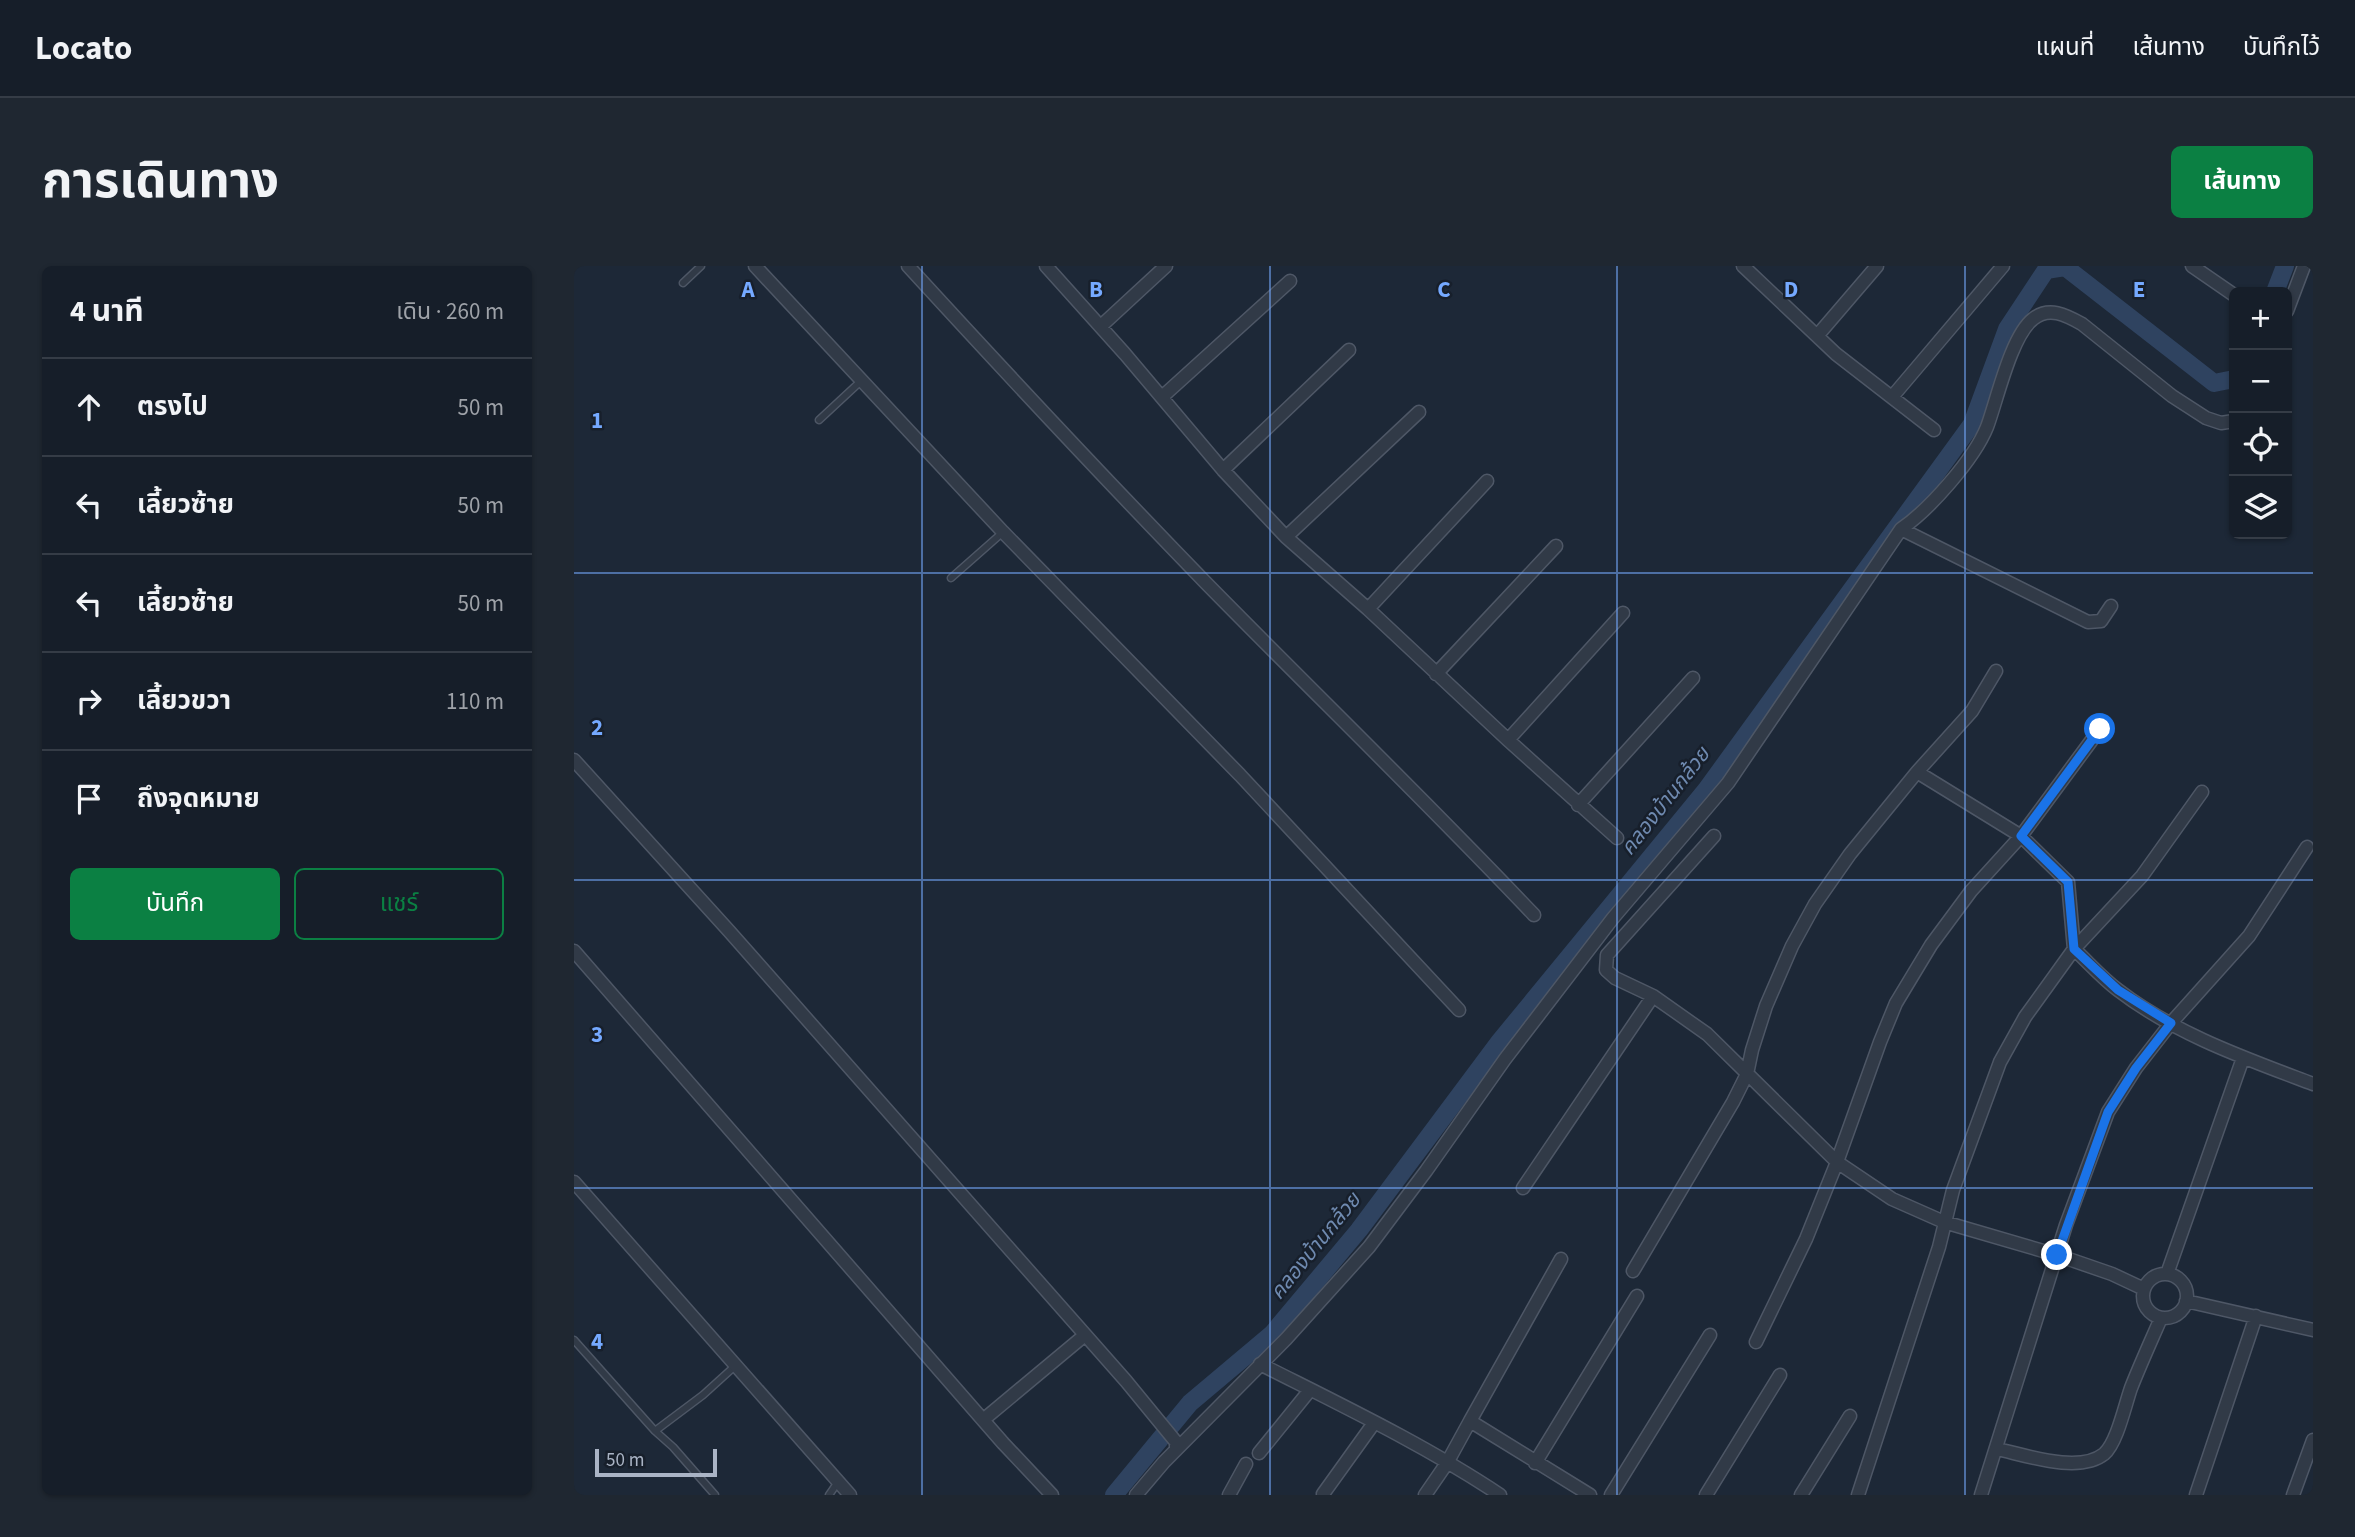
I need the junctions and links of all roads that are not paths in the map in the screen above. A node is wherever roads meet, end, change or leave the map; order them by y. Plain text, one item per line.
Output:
1 (701, 266) edge
2 (755, 266) edge
3 (908, 266) edge
4 (1046, 266) edge
5 (1166, 266) edge
6 (1877, 266) edge
7 (2004, 266) edge
8 (2192, 266) edge
9 (2304, 266) edge
10 (1746, 267) edge
11 (1290, 281) dead end
12 (683, 283) dead end
13 (2229, 292) edge
14 (2292, 298) edge
15 (1101, 326) junction
16 (1818, 336) junction
17 (1349, 350) dead end
18 (862, 381) junction
19 (1162, 397) junction
20 (1892, 397) junction
21 (1419, 412) dead end
22 (819, 420) dead end
23 (2229, 422) edge
24 (1934, 430) dead end
25 (1223, 470) junction
26 (1487, 481) dead end
27 (1901, 529) junction
28 (1003, 532) junction
29 (1286, 537) junction
30 (1556, 545) dead end
31 (951, 578) dead end
32 (2111, 606) dead end
33 (1368, 609) junction
34 (1623, 613) dead end
35 (1996, 671) dead end
36 (1436, 674) junction
37 (1693, 678) dead end
38 (2100, 729) dead end
39 (1508, 740) junction
40 (574, 760) edge
41 (1917, 772) junction
42 (2202, 792) dead end
43 (1578, 805) junction
44 (1714, 836) dead end
45 (2021, 836) junction
46 (1617, 838) dead end
47 (2307, 846) dead end
48 (1534, 915) dead end
49 (2074, 949) junction
50 (574, 951) edge
51 (1653, 996) junction
52 (1459, 1010) dead end
53 (2171, 1023) junction
54 (2243, 1058) junction
55 (1747, 1074) junction
56 (2313, 1084) edge
57 (1838, 1162) junction
58 (574, 1182) edge
59 (1522, 1188) dead end
60 (1944, 1222) junction
61 (2057, 1255) junction
62 (1561, 1259) dead end
63 (1633, 1271) dead end
64 (2167, 1274) junction
65 (2144, 1289) junction
66 (1637, 1296) dead end
67 (2186, 1301) junction
68 (2256, 1315) junction
69 (2161, 1318) junction
70 (2313, 1330) edge
71 (1086, 1335) junction
72 (1710, 1335) dead end
73 (574, 1340) edge
74 (1756, 1342) dead end
75 (1260, 1364) junction
76 (736, 1365) junction
77 (1780, 1375) dead end
78 (1310, 1390) junction
79 (1850, 1416) dead end
80 (983, 1420) junction
81 (1470, 1421) junction
82 (1374, 1423) junction
83 (656, 1431) junction
84 (2313, 1440) edge
85 (1176, 1446) junction
86 (1997, 1449) junction
87 (1259, 1452) dead end
88 (1447, 1463) junction
89 (1535, 1463) junction
90 (1246, 1464) dead end
91 (838, 1482) junction
92 (1323, 1494) edge
93 (715, 1495) edge
94 (829, 1495) edge
95 (849, 1495) edge
96 (1052, 1495) edge
97 (1136, 1495) edge
98 (1228, 1495) edge
99 (1425, 1495) edge
100 (1500, 1495) edge
101 (1590, 1495) edge
102 (1611, 1495) edge
103 (1706, 1495) edge
104 (1801, 1495) edge
105 (1858, 1495) edge
106 (1981, 1495) edge
107 (2196, 1495) edge
108 (2293, 1495) edge

1 - 12 lane
2 - 18 street
3 - 48 street
4 - 15 street
5 - 15 street
6 - 16 street
7 - 20 street
8 - 13 street
9 - 14 street
10 - 16 street
11 - 19 street
15 - 19 street
16 - 20 street
17 - 25 street
18 - 22 lane
18 - 28 street
19 - 25 street
20 - 24 street
21 - 29 street
23 - 27 street
25 - 29 street
26 - 33 street
27 - 32 street
27 - 75 street
28 - 31 lane
28 - 52 street
29 - 33 street
30 - 36 street
33 - 36 street
34 - 39 street
35 - 41 street
36 - 39 street
37 - 43 street
38 - 45 street
39 - 43 street
40 - 71 street
41 - 45 street
41 - 55 street
42 - 49 street
43 - 46 street
44 - 51 street
45 - 49 street
45 - 57 street
47 - 53 street
49 - 53 street
49 - 60 street
50 - 80 street
51 - 55 street
51 - 59 street
53 - 54 street
53 - 61 street
54 - 56 street
54 - 64 street
55 - 57 street
55 - 63 street
57 - 60 street
57 - 74 street
58 - 76 street
60 - 61 street
60 - 105 street
61 - 65 street
61 - 86 street
62 - 81 street
64 - 65 street
64 - 67 street
65 - 69 street
66 - 89 street
67 - 68 street
67 - 69 street
68 - 70 street
68 - 107 street
69 - 86 street
71 - 80 street
71 - 85 street
72 - 102 street
73 - 83 lane
75 - 78 street
75 - 85 street
76 - 83 lane
76 - 91 street
77 - 103 street
78 - 82 street
78 - 87 street
79 - 104 street
80 - 96 street
81 - 88 street
81 - 89 street
82 - 88 street
82 - 92 street
83 - 93 lane
84 - 108 street
85 - 97 street
86 - 106 street
88 - 99 street
88 - 100 street
89 - 101 street
90 - 98 street
91 - 94 lane
91 - 95 street

